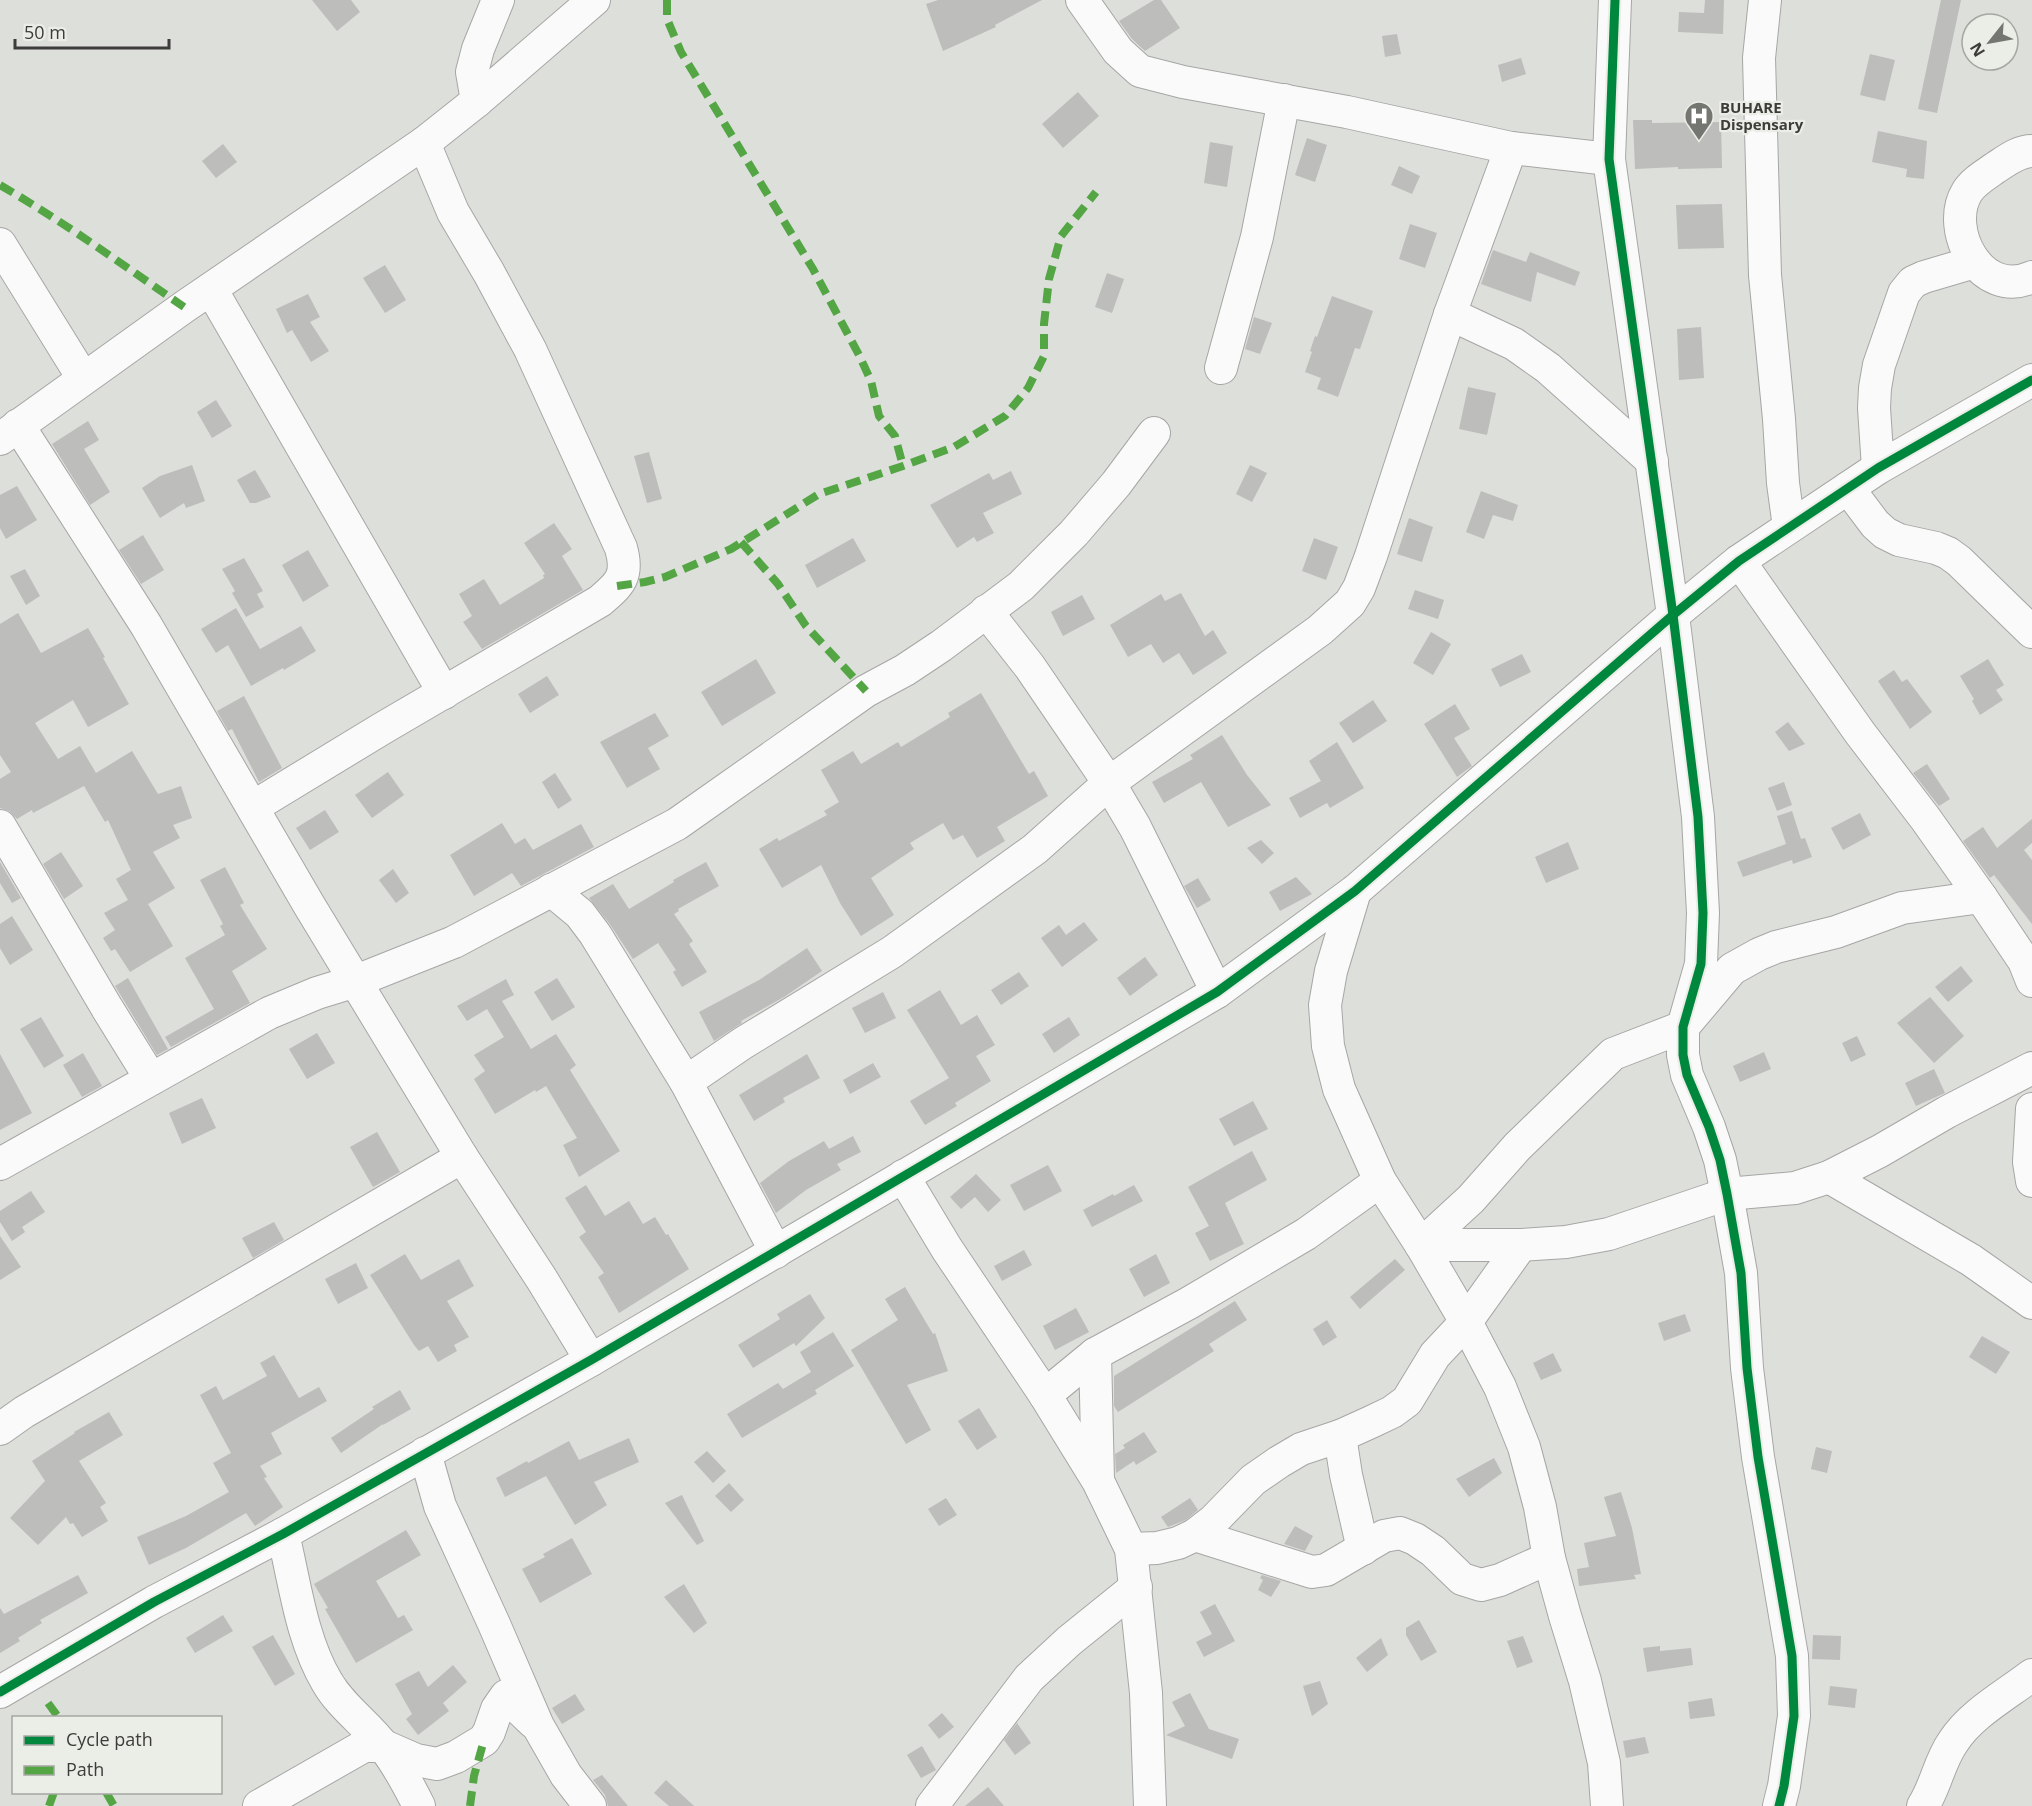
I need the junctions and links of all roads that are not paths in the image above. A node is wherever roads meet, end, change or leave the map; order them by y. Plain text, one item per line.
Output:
1 (498, 0) edge
2 (594, 0) edge
3 (1082, 0) edge
4 (1615, 0) edge
5 (1765, 0) edge
6 (1284, 100) junction
7 (477, 101) junction
8 (424, 143) junction
9 (1511, 148) junction
10 (2032, 151) edge
11 (1609, 159) junction
12 (0, 244) edge
13 (1975, 262) junction
14 (2032, 277) edge
15 (211, 289) junction
16 (1450, 314) junction
17 (1221, 368) dead end
18 (83, 378) junction
19 (2032, 380) edge
20 (9, 432) edge
21 (1154, 433) dead end
22 (1652, 461) junction
23 (1878, 468) junction
24 (1848, 488) junction
25 (1789, 527) junction
26 (1738, 561) junction
27 (986, 611) junction
28 (1673, 615) junction
29 (2032, 632) edge
30 (444, 693) junction
31 (1109, 783) junction
32 (253, 807) junction
33 (0, 826) edge
34 (551, 890) junction
35 (1355, 891) junction
36 (1981, 897) junction
37 (356, 981) junction
38 (2032, 981) edge
39 (1216, 992) junction
40 (1683, 1027) junction
41 (2032, 1068) edge
42 (151, 1079) junction
43 (686, 1082) junction
44 (2032, 1108) edge
45 (462, 1157) junction
46 (0, 1164) edge
47 (903, 1176) junction
48 (1829, 1177) junction
49 (1380, 1180) junction
50 (2032, 1181) edge
51 (1728, 1194) junction
52 (1421, 1245) junction
53 (1521, 1245) junction
54 (776, 1252) junction
55 (2032, 1304) edge
56 (1466, 1322) junction
57 (1095, 1354) junction
58 (591, 1360) junction
59 (1045, 1395) junction
60 (0, 1429) edge
61 (1340, 1436) junction
62 (425, 1453) junction
63 (1098, 1481) junction
64 (283, 1534) junction
65 (1195, 1535) junction
66 (1131, 1549) junction
67 (1363, 1549) junction
68 (1550, 1558) junction
69 (1136, 1587) junction
70 (2032, 1676) edge
71 (0, 1692) edge
72 (538, 1726) junction
73 (384, 1746) junction
74 (259, 1806) edge
75 (419, 1806) edge
76 (590, 1806) edge
77 (932, 1806) edge
78 (1150, 1806) edge
79 (1607, 1806) edge
80 (1779, 1806) edge
81 (1923, 1806) edge

1 - 7 street
2 - 7 street
3 - 6 street
4 - 11 street
5 - 25 street
6 - 9 street
6 - 17 street
7 - 8 street
8 - 15 street
8 - 30 street
9 - 11 street
9 - 16 street
10 - 13 street
11 - 22 street
12 - 18 street
13 - 14 street
13 - 23 street
15 - 18 street
15 - 30 street
16 - 22 street
16 - 31 street
18 - 20 street
19 - 23 street
20 - 32 street
21 - 27 street
22 - 28 street
23 - 24 street
24 - 25 street
24 - 29 street
25 - 26 street
26 - 28 street
26 - 36 street
27 - 31 street
27 - 34 street
28 - 35 street
28 - 40 street
30 - 32 street
31 - 39 street
31 - 43 street
32 - 37 street
33 - 42 street
34 - 37 street
34 - 43 street
35 - 39 street
35 - 49 street
36 - 38 street
36 - 40 street
37 - 42 street
37 - 45 street
39 - 47 street
40 - 51 street
40 - 52 street
41 - 48 street
42 - 46 street
43 - 54 street
44 - 50 street
45 - 58 street
45 - 60 street
47 - 54 street
47 - 59 street
48 - 51 street
48 - 55 street
49 - 52 street
49 - 57 street
51 - 53 street
51 - 80 street
52 - 53 street
52 - 56 street
53 - 56 street
54 - 58 street
56 - 61 street
56 - 68 street
57 - 59 street
57 - 63 street
58 - 62 street
59 - 63 street
61 - 65 street
61 - 67 street
62 - 64 street
62 - 72 street
63 - 66 street
64 - 71 street
64 - 73 street
65 - 66 street
65 - 67 street
66 - 69 street
67 - 68 street
68 - 79 street
69 - 77 street
69 - 78 street
70 - 81 street
72 - 73 street
72 - 76 street
73 - 74 street
73 - 75 street

